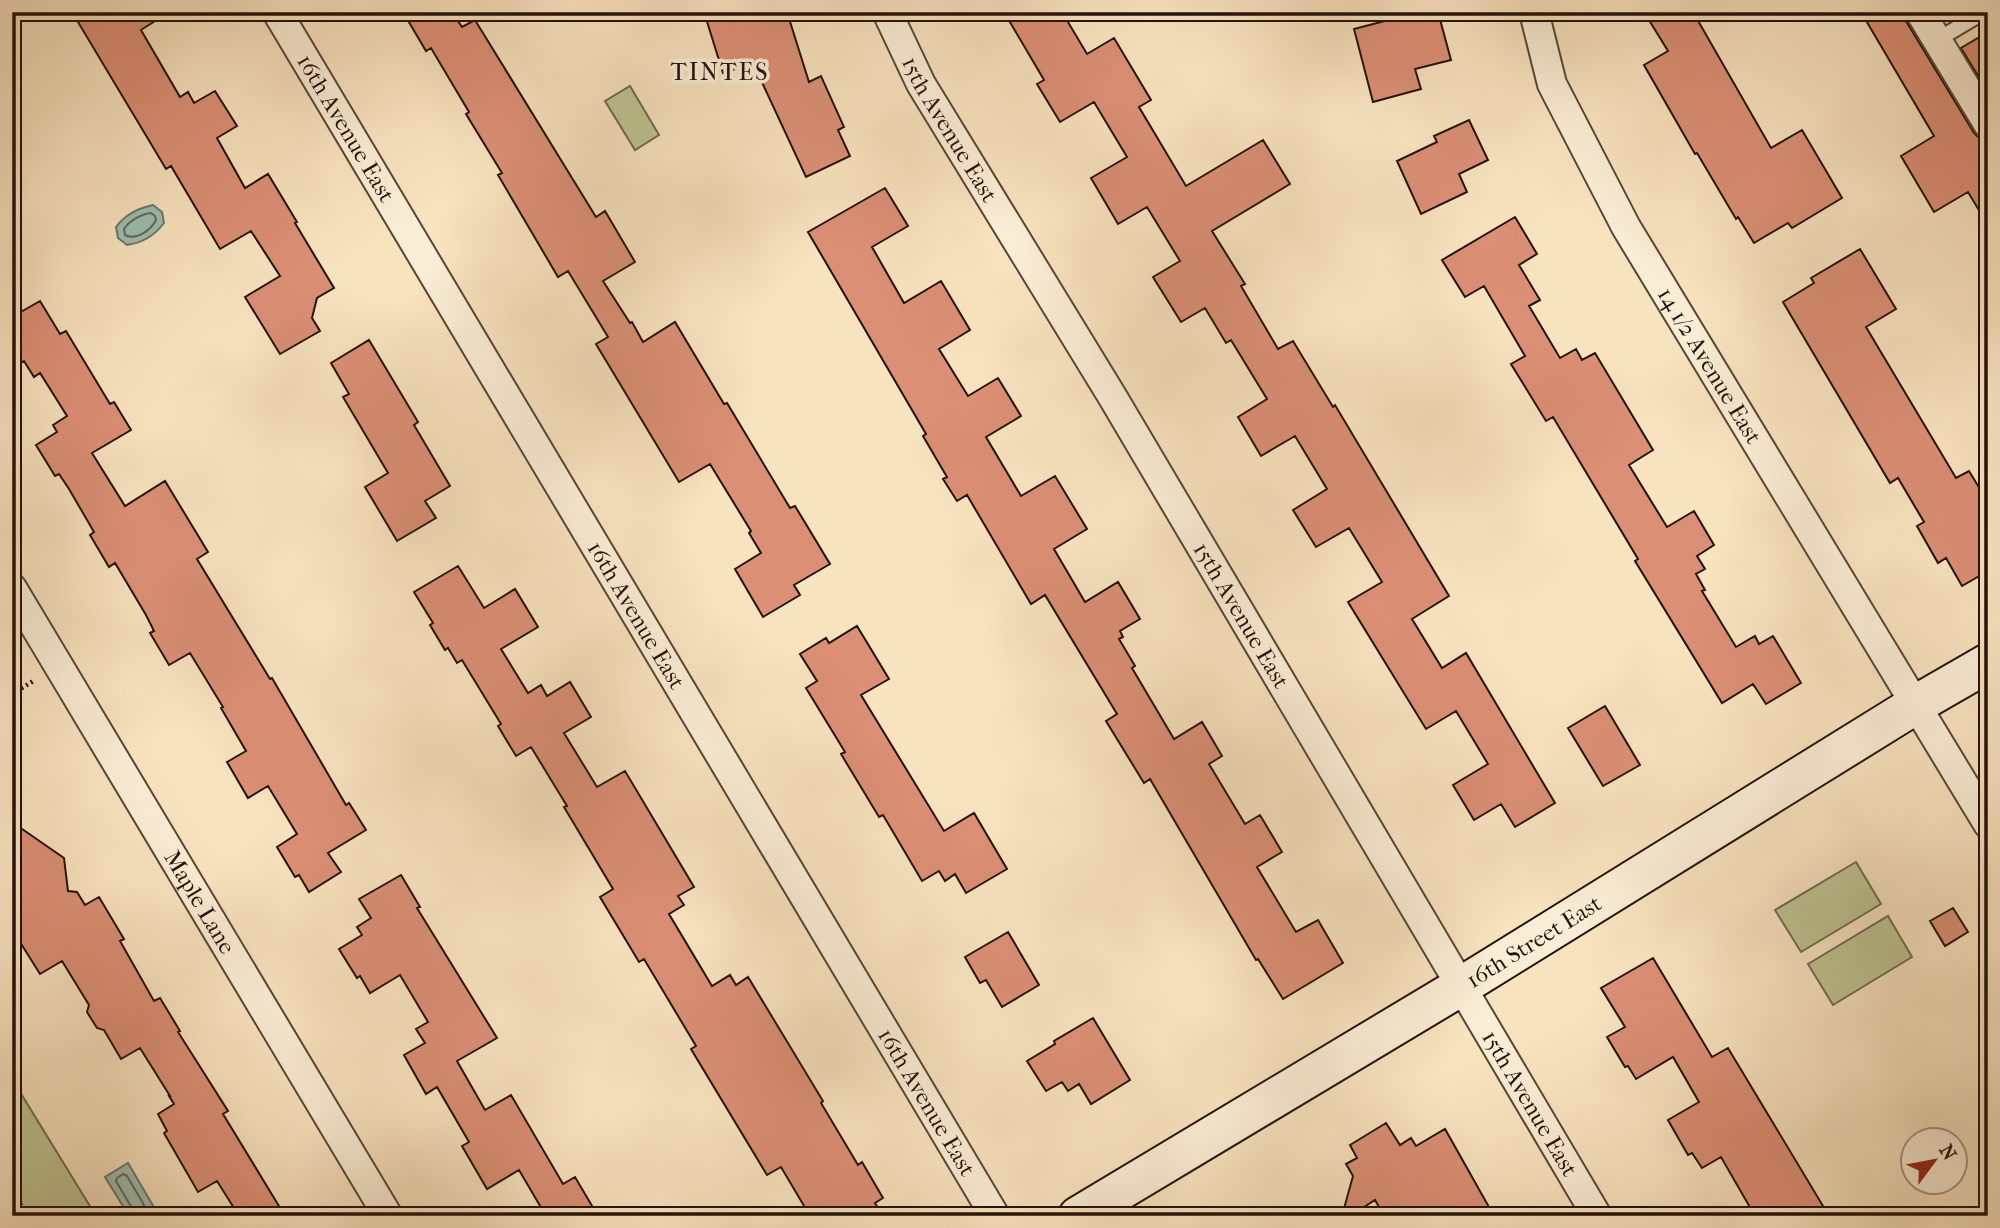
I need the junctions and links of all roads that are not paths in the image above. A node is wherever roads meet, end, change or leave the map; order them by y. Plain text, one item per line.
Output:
1 (277, 12) edge
2 (887, 12) edge
3 (1534, 12) edge
4 (1920, 12) edge
5 (1984, 12) edge
6 (1937, 40) junction
7 (1988, 124) edge
8 (12, 588) edge
9 (1988, 663) edge
10 (1915, 705) junction
11 (1988, 824) edge
12 (1460, 986) junction
13 (388, 1216) edge
14 (996, 1216) edge
15 (1079, 1216) edge
16 (1597, 1216) edge

1 - 14 street, 16th Avenue East
2 - 12 street, 15th Avenue East
3 - 10 street, 14 1/2 Avenue East
4 - 6 street
5 - 6 lane
6 - 7 street
8 - 13 street, Maple Lane
9 - 10 street, 16th Street East
10 - 11 street, 14 1/2 Avenue East
10 - 12 street, 16th Street East
12 - 15 street, 16th Street East
12 - 16 street, 15th Avenue East

